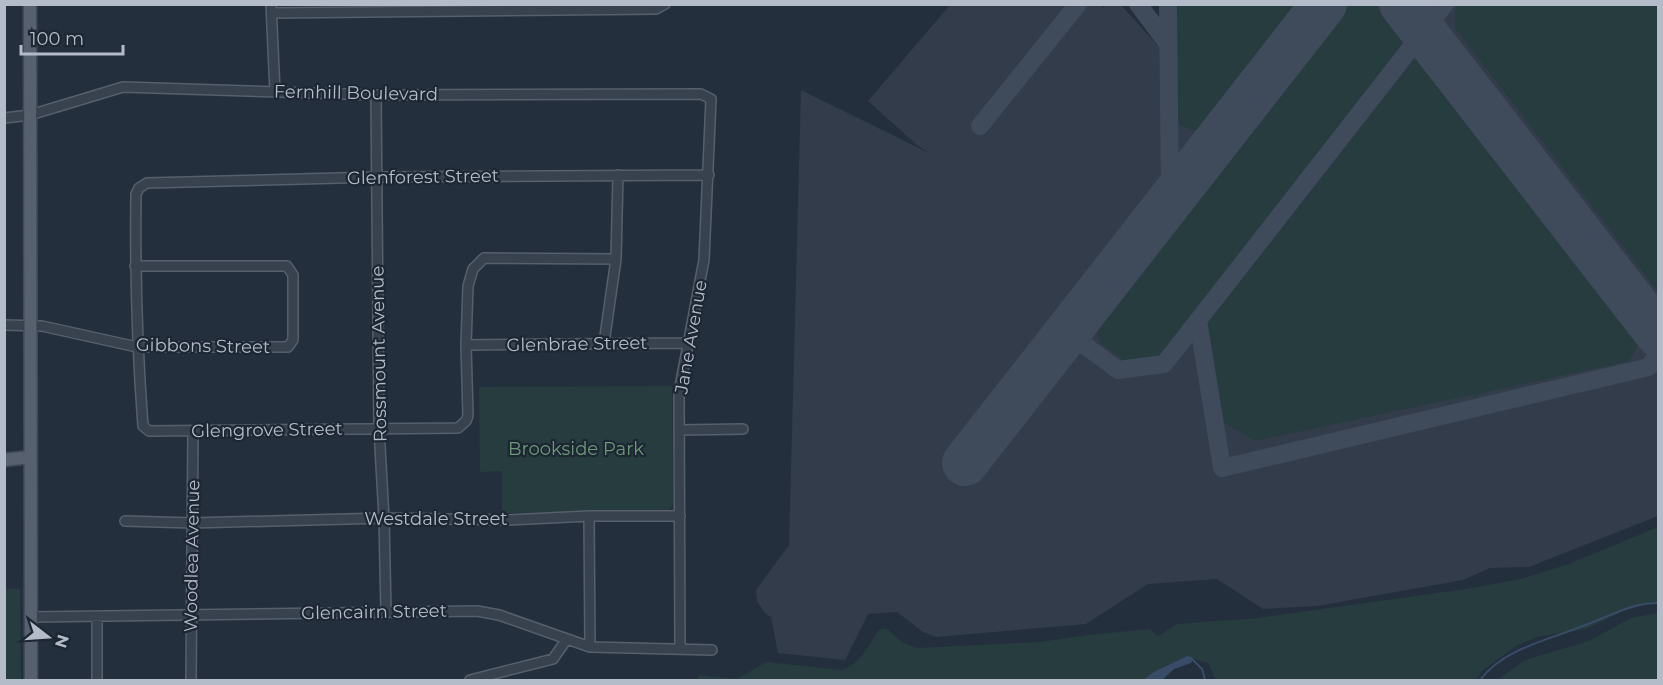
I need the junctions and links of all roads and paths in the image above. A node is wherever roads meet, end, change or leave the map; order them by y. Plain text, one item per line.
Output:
1 (30, 4) edge
2 (665, 4) edge
3 (271, 9) edge
4 (275, 92) junction
5 (376, 95) junction
6 (711, 99) joint
7 (30, 115) junction
8 (4, 118) edge
9 (618, 175) junction
10 (709, 175) junction
11 (377, 177) junction
12 (616, 259) junction
13 (135, 266) junction
14 (4, 325) edge
15 (30, 325) junction
16 (604, 343) junction
17 (687, 343) junction
18 (466, 345) junction
19 (137, 347) junction
20 (379, 429) junction
21 (743, 429) dead end
22 (193, 430) junction
23 (680, 430) junction
24 (30, 457) junction
25 (4, 460) edge
26 (589, 516) junction
27 (680, 516) junction
28 (384, 518) junction
29 (126, 521) dead end
30 (192, 523) junction
31 (386, 613) junction
32 (192, 614) junction
33 (31, 617) junction
34 (97, 617) junction
35 (567, 639) junction
36 (590, 647) junction
37 (680, 648) junction
38 (712, 650) dead end
39 (31, 681) edge
40 (97, 681) edge
41 (191, 681) edge
42 (470, 681) edge

1 - 7 main road
2 - 3 street
3 - 4 street
4 - 5 street, Fernhill Boulevard
4 - 7 street, Fernhill Boulevard
5 - 6 street, Fernhill Boulevard
5 - 11 street, Rossmount Avenue
6 - 10 street, Jane Avenue
7 - 8 street, Fernhill Boulevard
7 - 15 main road
9 - 10 street, Glenforest Street
9 - 11 street, Glenforest Street
9 - 12 street
10 - 17 street, Jane Avenue
11 - 13 street, Glenforest Street
11 - 20 street, Rossmount Avenue
12 - 16 street
12 - 18 street
13 - 19 street
13 - 19 street, Gibbons Street
14 - 15 street, Gibbons Street
15 - 19 street, Gibbons Street
15 - 24 main road
16 - 17 street, Glenbrae Street
16 - 18 street, Glenbrae Street
17 - 23 street, Jane Avenue
18 - 20 street, Glengrove Street
19 - 22 street, Glengrove Street
20 - 22 street, Glengrove Street
20 - 28 street, Rossmount Avenue
21 - 23 street
22 - 30 street, Woodlea Avenue
23 - 27 street, Jane Avenue
24 - 25 main road
24 - 33 main road
26 - 27 street, Westdale Street
26 - 28 street, Westdale Street
26 - 36 street
27 - 37 street, Jane Avenue
28 - 30 street, Westdale Street
28 - 31 street, Rossmount Avenue
29 - 30 street, Westdale Street
30 - 32 street, Woodlea Avenue
31 - 32 street, Glencairn Street
31 - 35 street, Glencairn Street
32 - 34 street, Glencairn Street
32 - 41 street, Woodlea Avenue
33 - 34 street, Glencairn Street
33 - 39 main road
34 - 40 street
35 - 36 street, Glencairn Street
35 - 42 street
36 - 37 street, Glencairn Street
37 - 38 street, Glencairn Street

